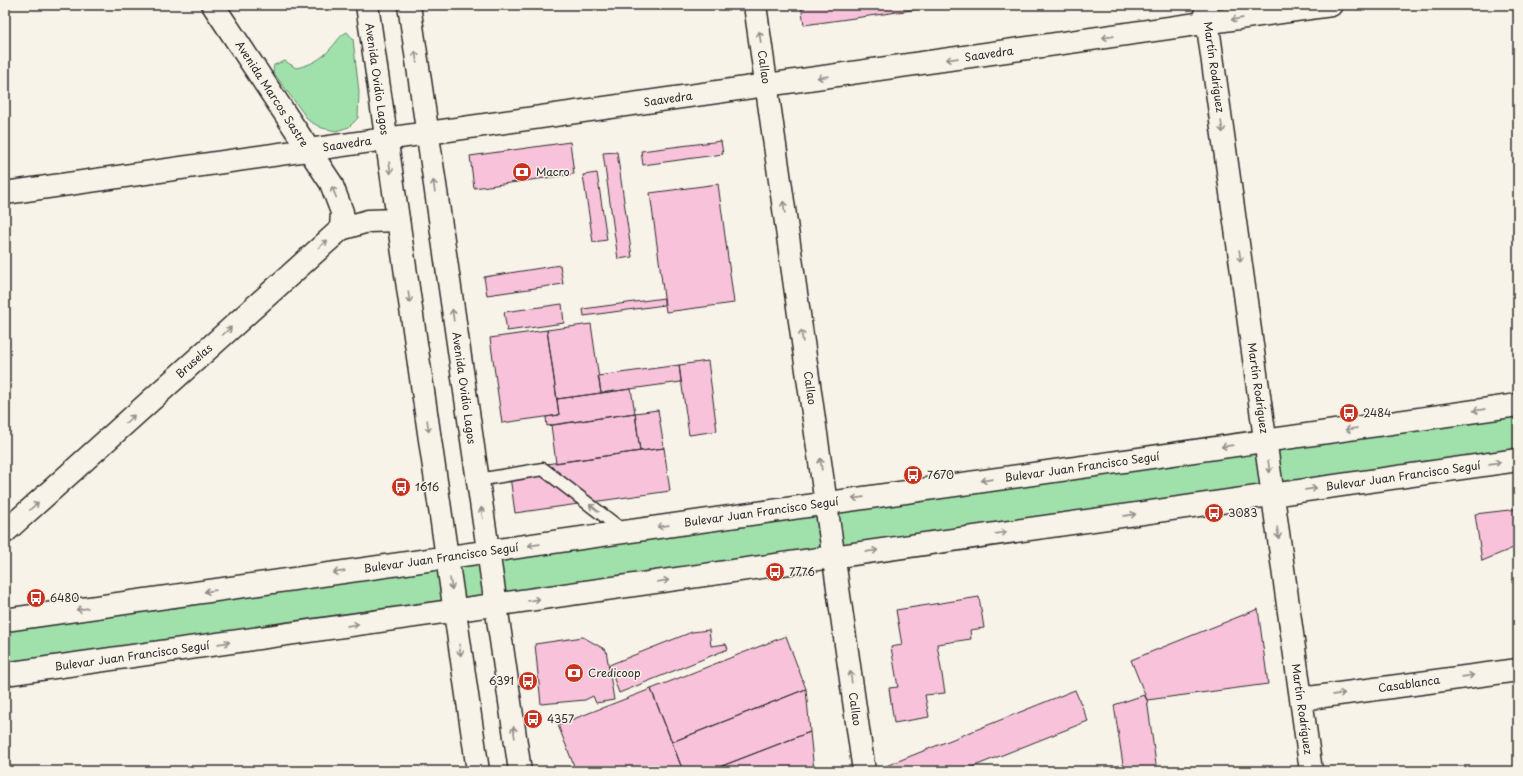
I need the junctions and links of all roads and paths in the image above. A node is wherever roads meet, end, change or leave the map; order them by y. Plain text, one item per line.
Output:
1 (197, 5) edge
2 (213, 5) edge
3 (367, 5) edge
4 (408, 5) edge
5 (755, 5) edge
6 (1331, 5) edge
7 (1206, 14) edge
8 (240, 46) junction
9 (767, 85) junction
10 (427, 133) junction
11 (386, 139) junction
12 (308, 150) junction
13 (5, 193) edge
14 (398, 220) junction
15 (340, 229) junction
16 (1518, 405) edge
17 (1265, 441) junction
18 (1518, 460) edge
19 (478, 480) junction
20 (1272, 494) junction
21 (826, 503) junction
22 (5, 532) edge
23 (625, 532) junction
24 (488, 551) junction
25 (447, 557) junction
26 (834, 557) junction
27 (495, 605) junction
28 (455, 611) junction
29 (5, 620) edge
30 (1518, 670) edge
31 (5, 674) edge
32 (1301, 699) junction
33 (478, 771) edge
34 (520, 771) edge
35 (864, 771) edge
36 (1311, 771) edge

1 - 8 main road
2 - 8 main road, Avenida Marcos Sastre
3 - 11 main road, Avenida Ovidio Lagos
10 -> 4 main road, Avenida Ovidio Lagos
9 -> 5 main road, Callao
6 -> 7 main road, Saavedra
7 -> 9 main road, Saavedra
7 -> 17 main road, Martín Rodríguez
8 - 12 main road, Avenida Marcos Sastre
9 - 10 main road, Saavedra
21 -> 9 main road, Callao
10 - 11 main road, Saavedra
19 -> 10 main road, Avenida Ovidio Lagos
11 - 12 main road, Saavedra
11 -> 14 main road, Avenida Ovidio Lagos
12 - 13 main road, Saavedra
15 -> 12 main road, Avenida Marcos Sastre
14 - 15 main road, Bruselas
14 -> 25 main road, Avenida Ovidio Lagos
22 -> 15 main road, Bruselas
16 -> 17 main road, Bulevar Juan Francisco Seguí
17 -> 20 main road, Martín Rodríguez
17 -> 21 main road, Bulevar Juan Francisco Seguí
20 -> 18 main road, Bulevar Juan Francisco Seguí
23 -> 19 lane
24 -> 19 main road, Avenida Ovidio Lagos
26 -> 20 main road, Bulevar Juan Francisco Seguí
20 -> 32 main road, Martín Rodríguez
21 -> 23 main road, Bulevar Juan Francisco Seguí
21 - 26 main road, Callao
23 -> 24 main road, Bulevar Juan Francisco Seguí
24 - 25 main road, Bulevar Juan Francisco Seguí
24 - 27 main road, Avenida Ovidio Lagos
25 -> 28 main road, Avenida Ovidio Lagos
25 -> 29 main road, Bulevar Juan Francisco Seguí
27 -> 26 main road, Bulevar Juan Francisco Seguí
35 -> 26 main road, Callao
27 - 28 main road, Bulevar Juan Francisco Seguí
34 -> 27 main road, Avenida Ovidio Lagos
31 -> 28 main road, Bulevar Juan Francisco Seguí
28 -> 33 main road, Avenida Ovidio Lagos
32 -> 30 main road, Casablanca
32 - 36 main road, Martín Rodríguez

